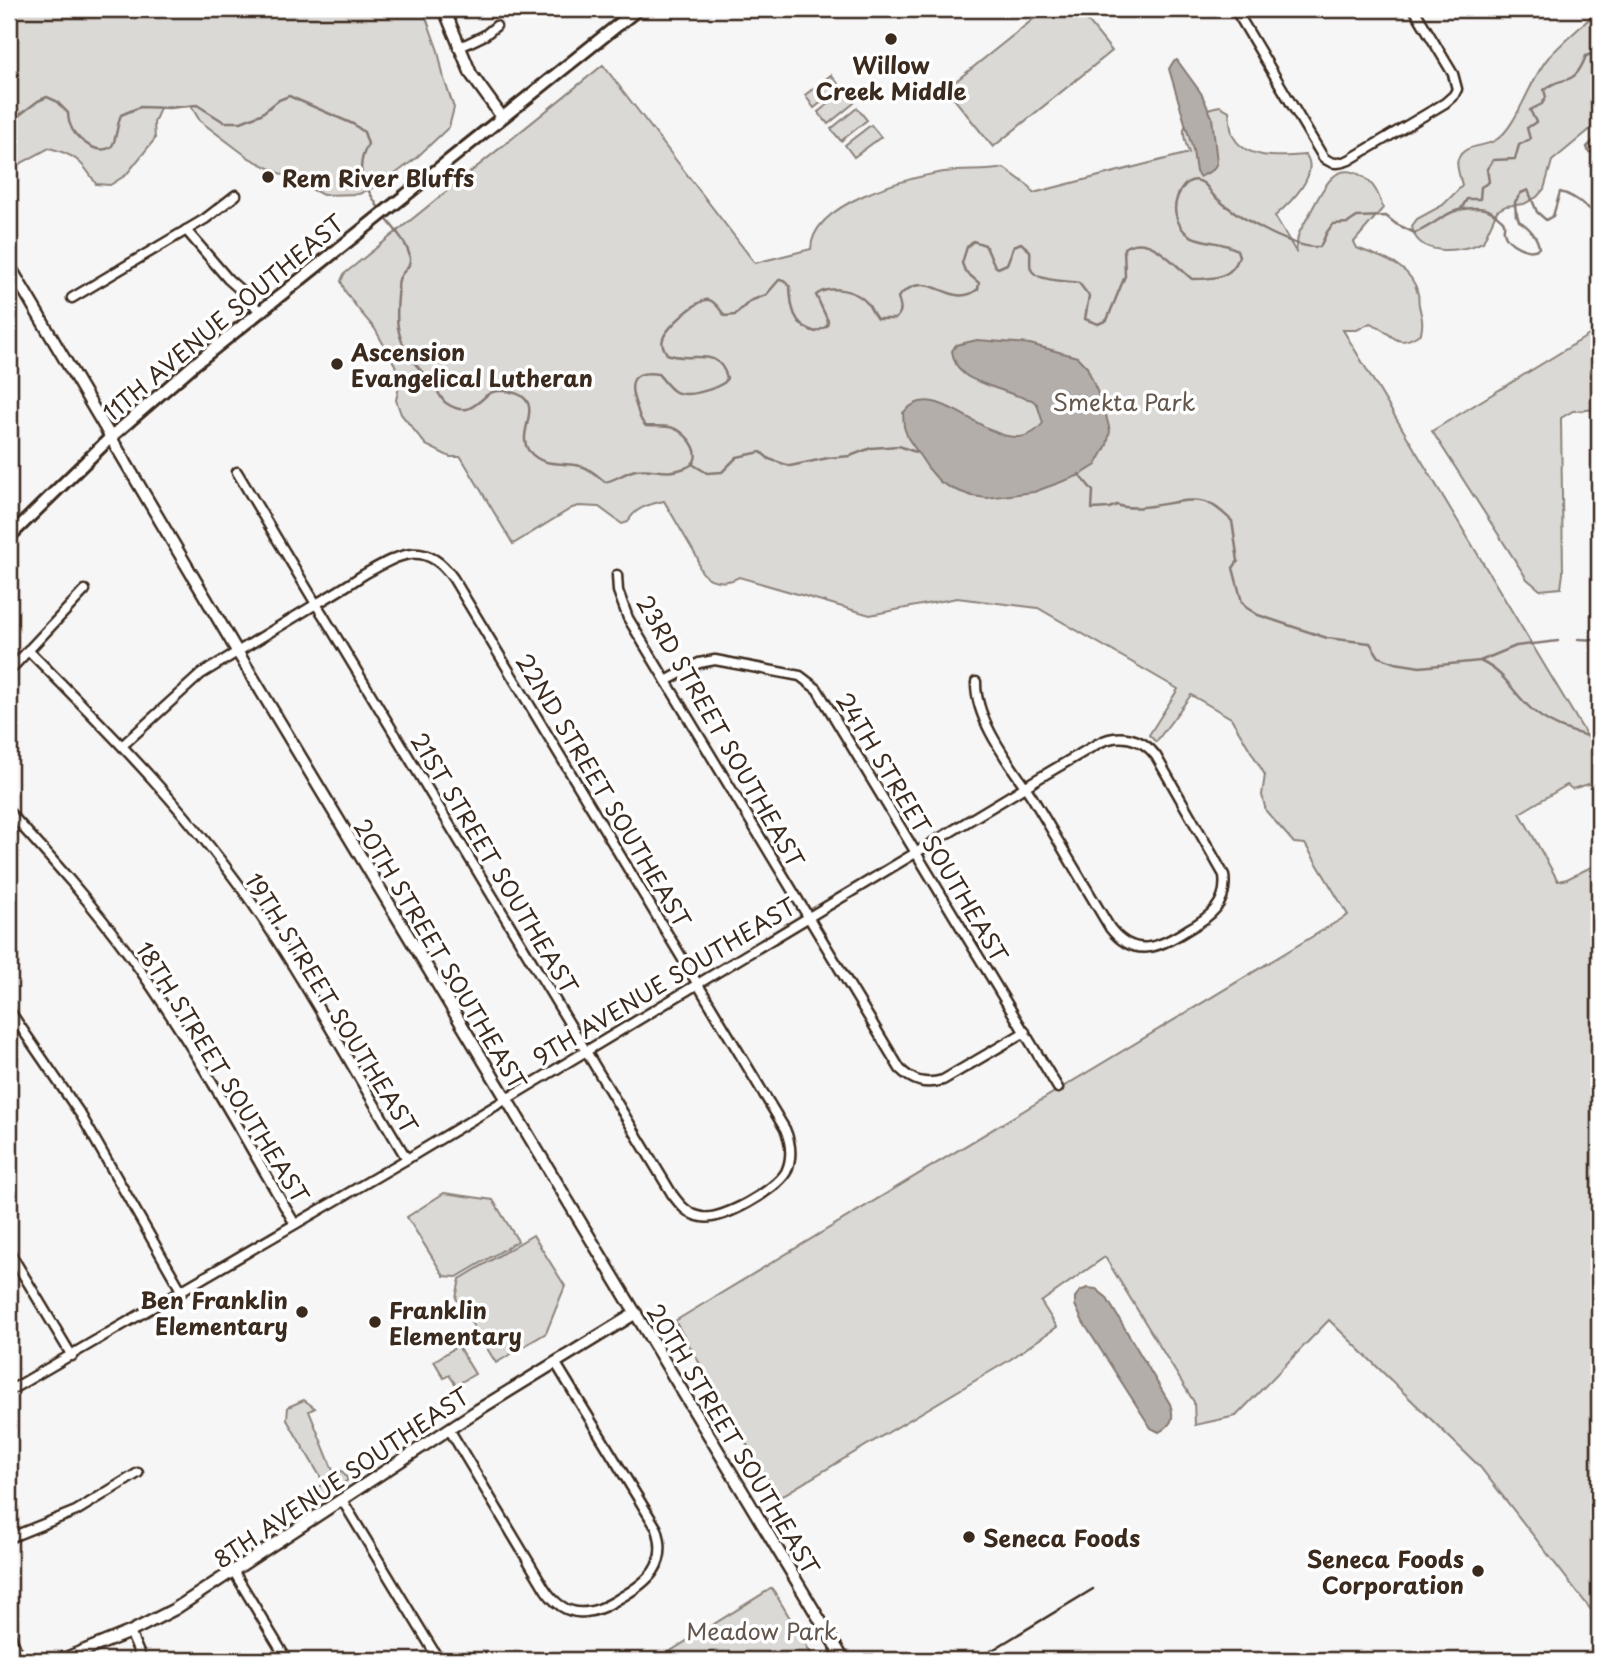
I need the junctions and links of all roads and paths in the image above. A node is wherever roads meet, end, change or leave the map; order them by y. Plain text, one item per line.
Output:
1 (444, 9) edge
2 (638, 9) edge
3 (1235, 9) edge
4 (1414, 9) edge
5 (496, 26) dead end
6 (458, 48) junction
7 (502, 117) junction
8 (236, 195) dead end
9 (186, 230) junction
10 (9, 265) edge
11 (72, 298) dead end
12 (259, 311) junction
13 (111, 437) junction
14 (237, 472) dead end
15 (9, 537) edge
16 (617, 575) dead end
17 (85, 590) dead end
18 (316, 604) junction
19 (28, 650) junction
20 (237, 652) junction
21 (9, 671) edge
22 (666, 681) junction
23 (976, 682) dead end
24 (123, 745) junction
25 (1025, 787) junction
26 (9, 813) edge
27 (917, 852) junction
28 (808, 918) junction
29 (699, 984) junction
30 (9, 1010) edge
31 (1025, 1032) junction
32 (586, 1050) junction
33 (1058, 1088) dead end
34 (506, 1098) junction
35 (407, 1159) junction
36 (751, 1200) joint
37 (295, 1224) junction
38 (9, 1251) edge
39 (182, 1292) junction
40 (636, 1313) junction
41 (72, 1356) junction
42 (555, 1362) junction
43 (9, 1391) edge
44 (449, 1429) junction
45 (138, 1473) dead end
46 (342, 1500) junction
47 (9, 1538) edge
48 (234, 1572) junction
49 (9, 1631) edge
50 (130, 1632) junction
51 (20, 1660) edge
52 (61, 1660) edge
53 (142, 1660) edge
54 (287, 1660) edge
55 (439, 1660) edge
56 (844, 1660) edge

1 - 6 street
2 - 7 main road, 11TH AVENUE SOUTHEAST
3 - 4 street
5 - 6 street
6 - 7 street
7 - 12 main road, 11TH AVENUE SOUTHEAST
8 - 9 street
9 - 11 street
9 - 12 street
10 - 13 street, 20TH STREET SOUTHEAST
12 - 13 main road, 11TH AVENUE SOUTHEAST
13 - 15 main road, 11TH AVENUE SOUTHEAST
13 - 20 street, 20TH STREET SOUTHEAST
14 - 18 street, 21ST STREET SOUTHEAST
16 - 22 street, 23RD STREET SOUTHEAST
17 - 19 street
18 - 20 street
18 - 29 street, 22ND STREET SOUTHEAST
18 - 32 street, 21ST STREET SOUTHEAST
19 - 21 street
19 - 24 street, 19TH STREET SOUTHEAST
20 - 24 street
20 - 34 street, 20TH STREET SOUTHEAST
22 - 27 street, 24TH STREET SOUTHEAST
22 - 28 street, 23RD STREET SOUTHEAST
23 - 25 street
24 - 35 street, 19TH STREET SOUTHEAST
25 - 25 street, 9TH AVENUE SOUTHEAST
25 - 27 street, 9TH AVENUE SOUTHEAST
26 - 37 street, 18TH STREET SOUTHEAST
27 - 28 street, 9TH AVENUE SOUTHEAST
27 - 31 street, 24TH STREET SOUTHEAST
28 - 29 street, 9TH AVENUE SOUTHEAST
28 - 31 street, 23RD STREET SOUTHEAST
29 - 32 street, 9TH AVENUE SOUTHEAST
29 - 36 street, 22ND STREET SOUTHEAST
30 - 39 street
31 - 33 street, 24TH STREET SOUTHEAST
32 - 34 street, 9TH AVENUE SOUTHEAST
32 - 36 street, 21ST STREET SOUTHEAST
34 - 35 street, 9TH AVENUE SOUTHEAST
34 - 40 street, 20TH STREET SOUTHEAST
35 - 37 street, 9TH AVENUE SOUTHEAST
37 - 39 street, 9TH AVENUE SOUTHEAST
38 - 41 street
39 - 41 street, 9TH AVENUE SOUTHEAST
40 - 42 street, 8TH AVENUE SOUTHEAST
40 - 56 street, 20TH STREET SOUTHEAST
41 - 43 street, 9TH AVENUE SOUTHEAST
42 - 44 street, 8TH AVENUE SOUTHEAST
42 - 44 street
44 - 46 street, 8TH AVENUE SOUTHEAST
45 - 47 street
46 - 48 street, 8TH AVENUE SOUTHEAST
46 - 55 street
48 - 50 street, 8TH AVENUE SOUTHEAST
48 - 54 street
49 - 51 street
50 - 52 street, 8TH AVENUE SOUTHEAST
50 - 53 street

